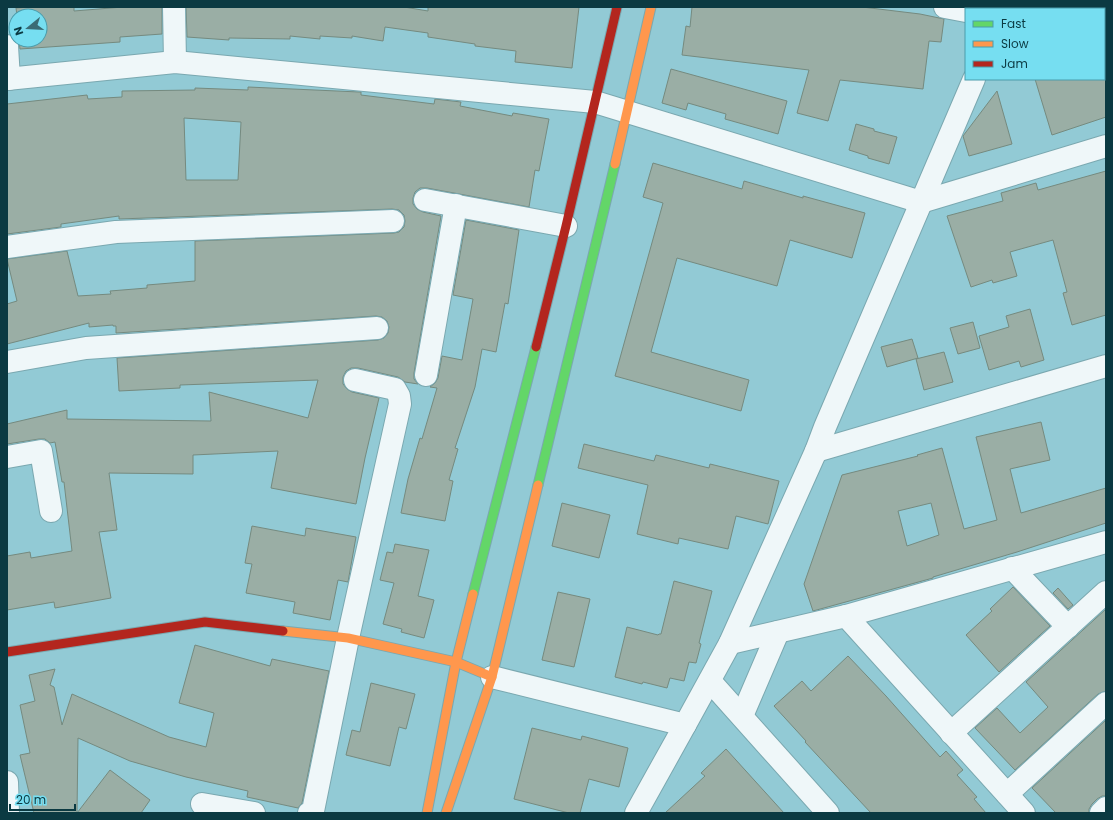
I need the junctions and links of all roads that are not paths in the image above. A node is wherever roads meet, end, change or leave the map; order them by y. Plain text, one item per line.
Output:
1 (174, 7) edge
2 (617, 7) edge
3 (651, 7) edge
4 (944, 7) edge
5 (965, 12) edge
6 (7, 46) edge
7 (175, 62) junction
8 (8, 79) edge
9 (974, 80) edge
10 (595, 102) junction
11 (628, 112) junction
12 (1106, 146) edge
13 (426, 200) dead end
14 (922, 202) junction
15 (456, 206) junction
16 (392, 221) dead end
17 (566, 226) junction
18 (7, 247) edge
19 (377, 328) dead end
20 (7, 362) edge
21 (1106, 366) edge
22 (426, 375) dead end
23 (355, 380) dead end
24 (816, 451) junction
25 (7, 458) edge
26 (50, 511) dead end
27 (1106, 542) edge
28 (1012, 568) junction
29 (1106, 592) edge
30 (846, 616) junction
31 (1068, 627) junction
32 (778, 632) junction
33 (348, 638) junction
34 (730, 643) junction
35 (7, 652) edge
36 (456, 662) junction
37 (492, 677) junction
38 (710, 681) junction
39 (1106, 703) edge
40 (742, 716) junction
41 (685, 725) junction
42 (951, 733) junction
43 (7, 782) edge
44 (1007, 794) junction
45 (202, 804) dead end
46 (1106, 808) edge
47 (8, 813) edge
48 (254, 813) edge
49 (309, 813) edge
50 (427, 813) edge
51 (446, 813) edge
52 (636, 813) edge
53 (828, 813) edge
54 (1024, 813) edge
55 (1101, 813) edge

1 - 7 street
2 - 10 street
3 - 11 street
4 - 5 street
6 - 8 street
7 - 8 street
7 - 10 street
9 - 14 street
10 - 11 street
10 - 17 street
11 - 14 street
11 - 37 street
12 - 14 street
13 - 15 street
14 - 24 street
15 - 17 street
15 - 22 street
16 - 18 street
17 - 36 street
19 - 20 street
21 - 24 street
23 - 33 street
24 - 34 street
25 - 26 street
27 - 28 street
28 - 30 street
28 - 31 street
29 - 31 street
30 - 32 street
30 - 42 street
31 - 42 street
32 - 34 street
32 - 40 street
33 - 35 street
33 - 36 street
33 - 49 street
34 - 38 street
36 - 37 street
36 - 50 street
37 - 41 street
37 - 51 street
38 - 40 street
38 - 41 street
39 - 44 street
40 - 53 street
41 - 52 street
42 - 44 street
43 - 47 street
44 - 54 street
45 - 48 street
46 - 55 street

